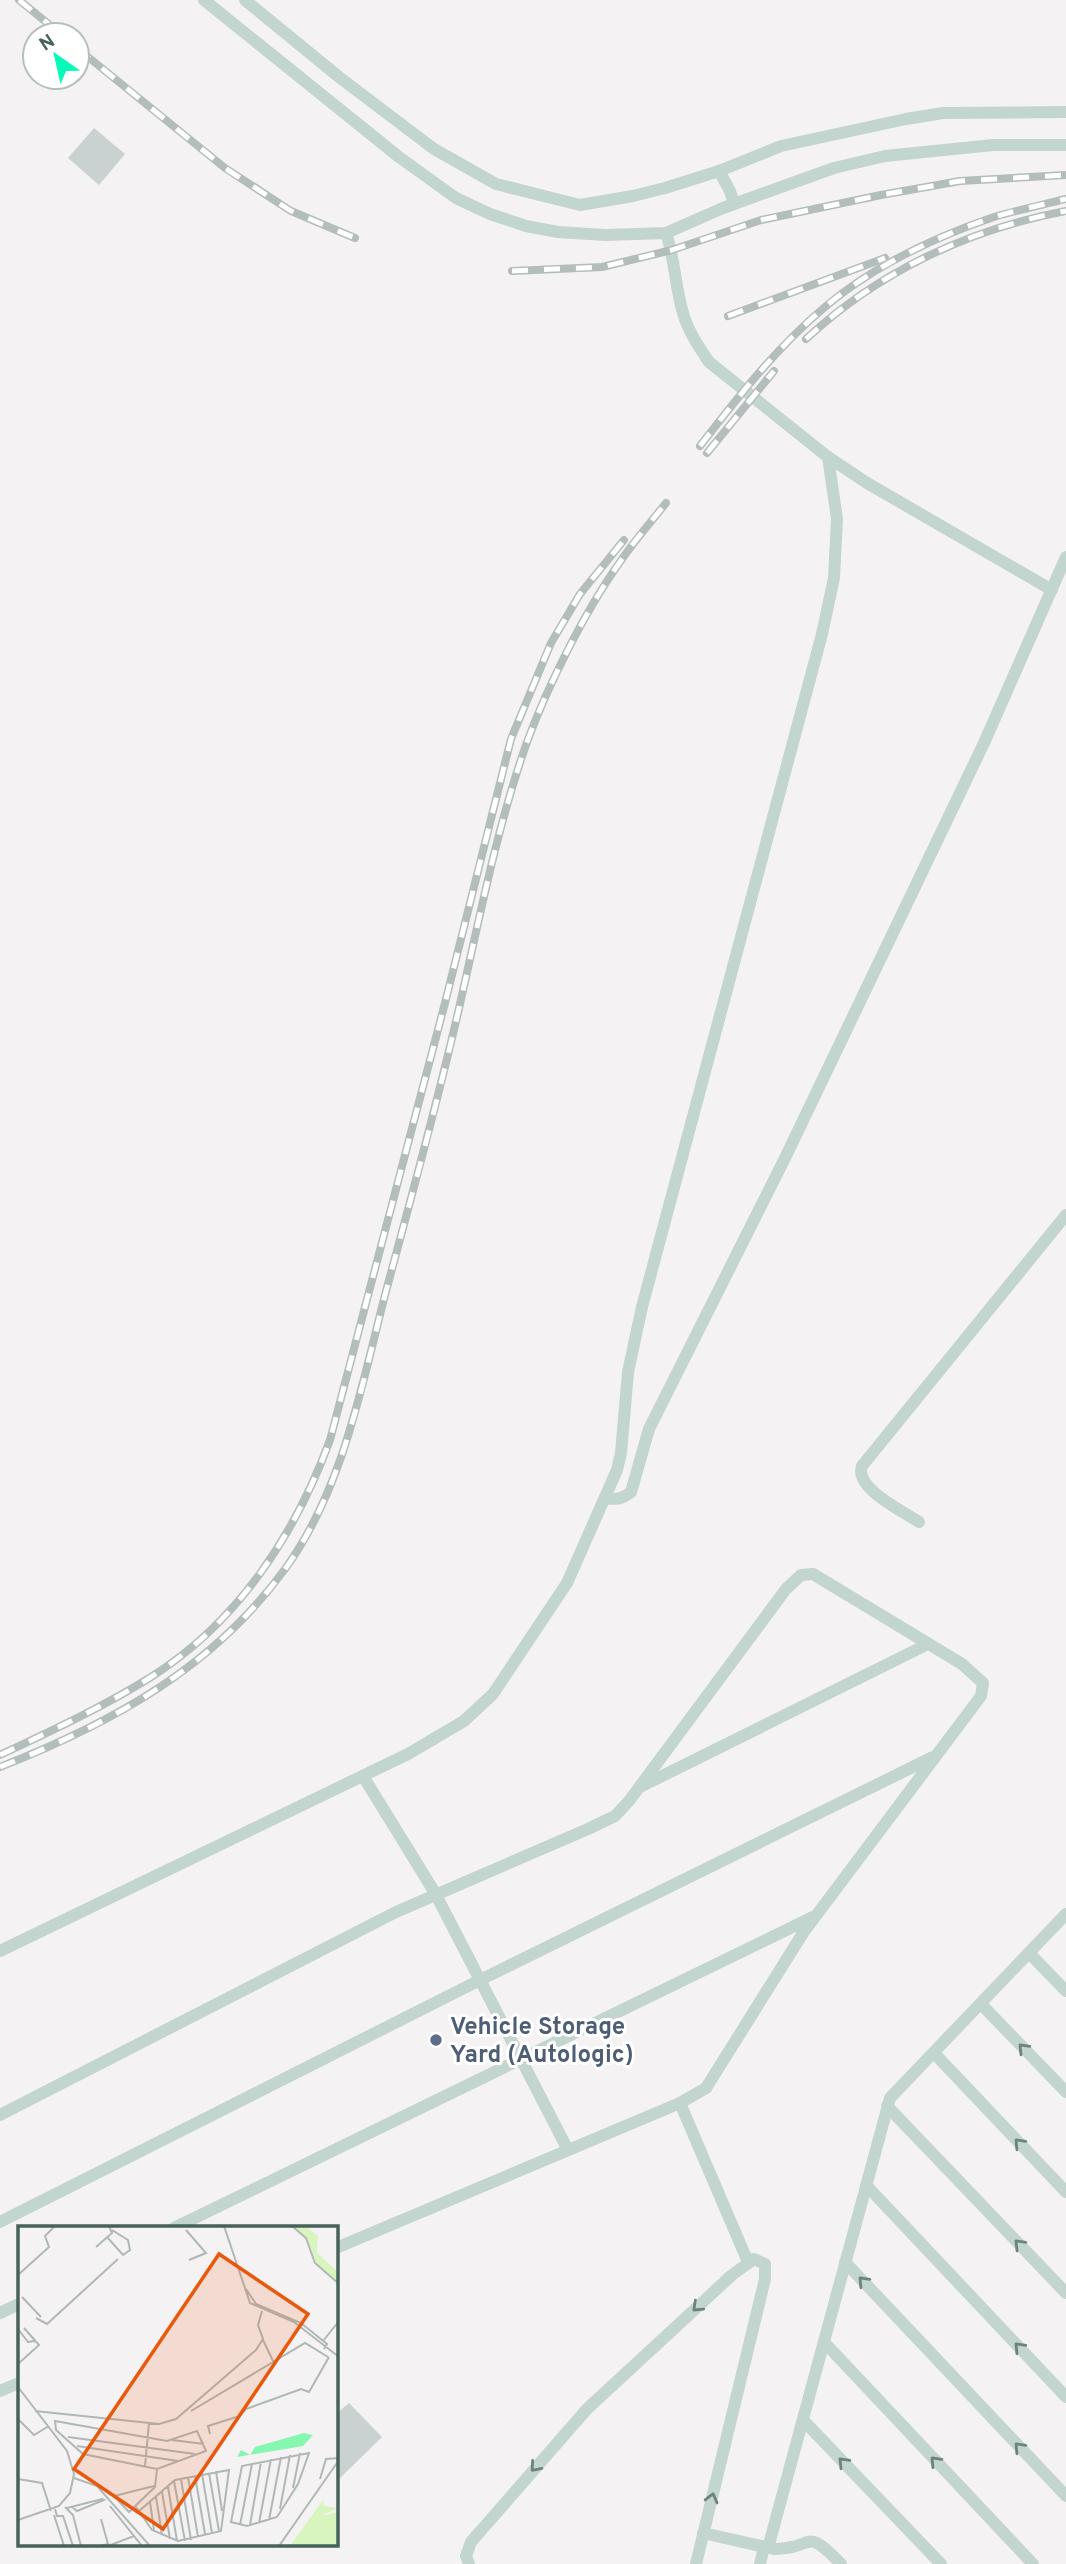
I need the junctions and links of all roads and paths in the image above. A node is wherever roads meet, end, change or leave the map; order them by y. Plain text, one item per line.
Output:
1 (204, 0) edge
2 (245, 0) edge
3 (1066, 112) edge
4 (1066, 145) edge
5 (719, 171) junction
6 (734, 204) junction
7 (666, 233) junction
8 (828, 457) junction
9 (1066, 557) edge
10 (1052, 590) junction
11 (1066, 1215) edge
12 (606, 1498) junction
13 (919, 1522) dead end
14 (928, 1644) junction
15 (937, 1755) junction
16 (363, 1776) junction
17 (639, 1788) junction
18 (435, 1893) junction
19 (1066, 1914) edge
20 (817, 1915) junction
21 (0, 1951) edge
22 (1029, 1953) junction
23 (480, 1980) junction
24 (1066, 1992) edge
25 (981, 2004) junction
26 (934, 2053) junction
27 (520, 2058) junction
28 (1066, 2092) edge
29 (680, 2103) junction
30 (887, 2106) junction
31 (0, 2115) edge
32 (568, 2150) junction
33 (866, 2185) junction
34 (1066, 2192) edge
35 (0, 2222) edge
36 (178, 2226) edge
37 (338, 2247) edge
38 (748, 2262) junction
39 (845, 2262) junction
40 (1066, 2293) edge
41 (18, 2304) edge
42 (0, 2313) edge
43 (824, 2342) junction
44 (18, 2383) edge
45 (0, 2391) edge
46 (1066, 2397) edge
47 (803, 2420) junction
48 (1066, 2496) edge
49 (703, 2533) junction
50 (766, 2547) junction
51 (469, 2564) edge
52 (696, 2564) edge
53 (760, 2564) edge
54 (841, 2564) edge
55 (941, 2564) edge
56 (1032, 2564) edge

1 - 7 lane
2 - 5 lane
3 - 5 lane
4 - 6 lane
5 - 6 lane
6 - 7 lane
7 - 8 lane
8 - 10 lane
8 - 12 lane
9 - 10 lane
10 - 12 lane
11 - 13 lane
12 - 16 lane
14 - 15 lane
14 - 17 lane
14 - 17 lane
15 - 20 lane
15 - 23 lane
16 - 18 lane
16 - 21 lane
17 - 18 lane
18 - 23 lane
18 - 31 lane
19 - 22 lane
20 - 27 lane
20 - 29 lane
22 - 24 lane
22 - 25 lane
23 - 27 lane
23 - 35 lane
25 - 26 lane
28 -> 25 lane
26 - 30 lane
34 -> 26 lane
27 - 32 lane
27 - 36 lane
29 - 32 lane
29 - 38 lane
30 - 33 lane
40 -> 30 lane
32 - 37 lane
33 - 39 lane
46 -> 33 lane
49 -> 38 lane
38 -> 51 lane
39 - 43 lane
48 -> 39 lane
41 - 42 lane
43 - 47 lane
56 -> 43 lane
44 - 45 lane
47 - 50 lane
55 -> 47 lane
49 - 50 lane
49 - 52 lane
50 - 53 lane
50 - 54 lane

